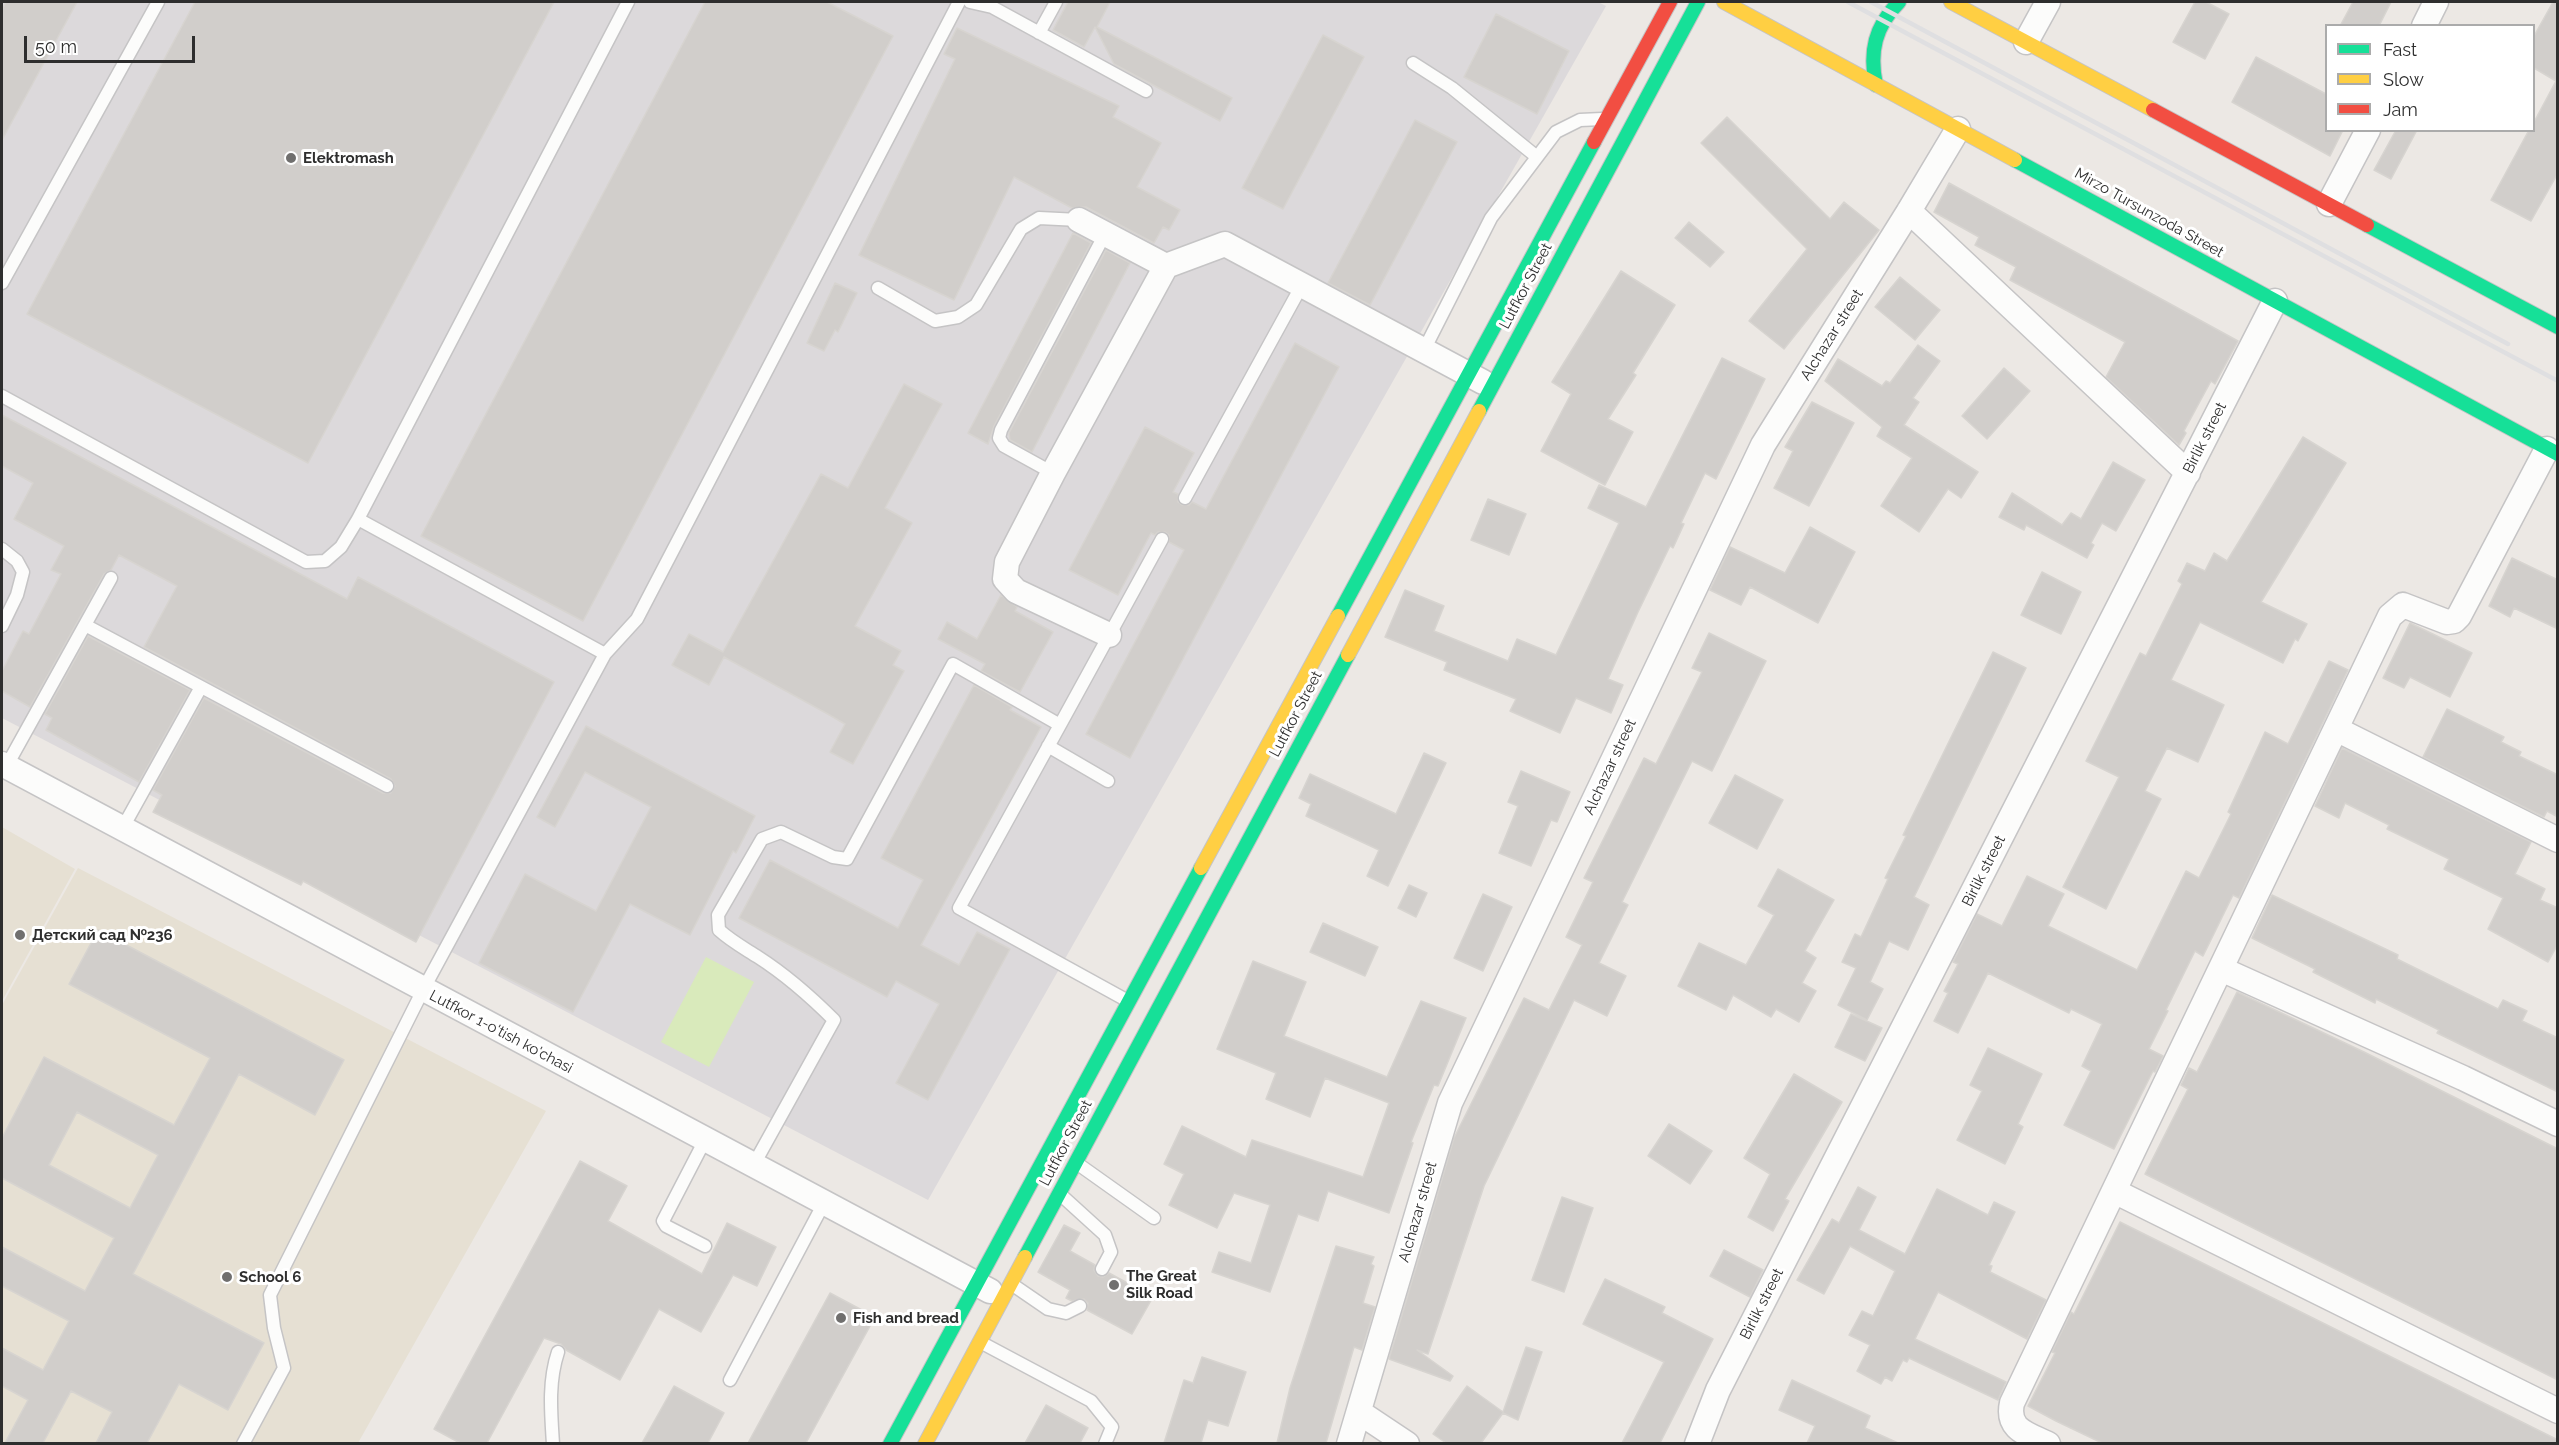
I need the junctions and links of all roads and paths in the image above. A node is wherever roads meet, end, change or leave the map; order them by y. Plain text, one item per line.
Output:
1 (158, 2) edge
2 (628, 2) edge
3 (959, 2) edge
4 (970, 2) edge
5 (1056, 2) edge
6 (1670, 2) edge
7 (1698, 2) edge
8 (1724, 2) edge
9 (1899, 2) edge
10 (1951, 2) edge
11 (2049, 2) edge
12 (2436, 2) edge
13 (2425, 24) edge
14 (1039, 33) junction
15 (2026, 42) junction
16 (1413, 63) dead end
17 (1876, 85) junction
18 (1146, 91) dead end
19 (1606, 119) junction
20 (1958, 129) junction
21 (2367, 132) edge
22 (1537, 157) junction
23 (2328, 204) junction
24 (1909, 211) junction
25 (1079, 220) joint
26 (1106, 234) junction
27 (1166, 266) junction
28 (2, 283) edge
29 (1302, 285) junction
30 (878, 288) dead end
31 (2275, 301) junction
32 (2558, 327) edge
33 (1424, 350) junction
34 (1468, 374) junction
35 (1491, 386) junction
36 (2, 396) edge
37 (2552, 452) edge
38 (1053, 473) junction
39 (2187, 473) junction
40 (1185, 498) dead end
41 (358, 519) junction
42 (1162, 539) dead end
43 (2, 549) edge
44 (111, 578) dead end
45 (85, 625) junction
46 (2, 626) edge
47 (1109, 635) junction
48 (605, 654) junction
49 (201, 687) junction
50 (1060, 725) junction
51 (2336, 729) junction
52 (1048, 746) junction
53 (4, 766) edge
54 (1108, 781) dead end
55 (387, 786) dead end
56 (122, 829) junction
57 (2558, 840) edge
58 (2221, 969) junction
59 (423, 990) junction
60 (1129, 1002) junction
61 (2558, 1124) edge
62 (705, 1140) junction
63 (1075, 1161) junction
64 (753, 1166) junction
65 (2114, 1191) junction
66 (1058, 1192) junction
67 (824, 1203) junction
68 (1154, 1218) dead end
69 (705, 1246) dead end
70 (1102, 1269) dead end
71 (976, 1283) junction
72 (1006, 1290) junction
73 (1080, 1305) dead end
74 (978, 1341) junction
75 (558, 1352) dead end
76 (730, 1380) dead end
77 (2558, 1411) edge
78 (1359, 1412) junction
79 (243, 1443) edge
80 (553, 1443) edge
81 (890, 1443) edge
82 (925, 1443) edge
83 (1105, 1443) edge
84 (1349, 1443) edge
85 (1407, 1443) edge
86 (1697, 1443) edge
87 (2048, 1443) edge

1 - 28 lane
2 - 41 lane
3 - 48 lane
4 - 14 lane
5 - 14 lane
6 - 19 main road, Lutfkor Street
7 - 35 main road, Lutfkor Street
8 - 17 main road, Mirzo Tursunzoda Street
9 - 17 main road
10 - 15 main road
11 - 15 street
12 - 13 street
14 - 18 lane
15 - 23 main road
16 - 22 lane
17 - 20 main road, Mirzo Tursunzoda Street
19 - 22 lane
19 - 34 main road, Lutfkor Street
20 - 24 street, Alchazar street
20 - 31 main road, Mirzo Tursunzoda Street
21 - 23 street
22 - 33 lane
23 - 32 main road
24 - 39 street
24 - 78 street, Alchazar street
25 - 26 street
25 - 30 lane
26 - 27 street
26 - 38 lane
27 - 29 street
27 - 38 street
29 - 33 street
29 - 40 lane
31 - 37 main road, Mirzo Tursunzoda Street
31 - 39 street, Birlik street
33 - 34 street
34 - 35 street
34 - 60 main road, Lutfkor Street
35 - 63 main road, Lutfkor Street
36 - 41 lane
37 - 51 street
38 - 47 street
39 - 86 street, Birlik street
41 - 48 lane
42 - 47 lane
43 - 46 lane
44 - 45 lane
45 - 49 lane
45 - 53 lane
47 - 50 lane
48 - 59 lane
49 - 55 lane
49 - 56 lane
50 - 52 lane
50 - 64 lane
51 - 57 street
51 - 58 street
52 - 54 lane
52 - 60 lane
53 - 56 street, Lutfkor 1-o'tish ko'chasi
56 - 59 street, Lutfkor 1-o'tish ko'chasi
58 - 61 street
58 - 65 street
59 - 62 street, Lutfkor 1-o'tish ko'chasi
59 - 79 lane
60 - 71 main road, Lutfkor Street
62 - 64 street, Lutfkor 1-o'tish ko'chasi
62 - 69 lane
63 - 66 main road, Lutfkor Street
63 - 68 lane
64 - 67 street, Lutfkor 1-o'tish ko'chasi
65 - 77 street
65 - 87 street
66 - 70 lane
66 - 72 main road, Lutfkor Street
67 - 71 street, Lutfkor 1-o'tish ko'chasi
67 - 76 lane
71 - 72 street, Lutfkor 1-o'tish ko'chasi
71 - 81 main road
72 - 73 lane
72 - 74 main road, Lutfkor Street
74 - 82 main road, Lutfkor Street
74 - 83 lane
75 - 80 lane
78 - 84 street, Alchazar street
78 - 85 street

